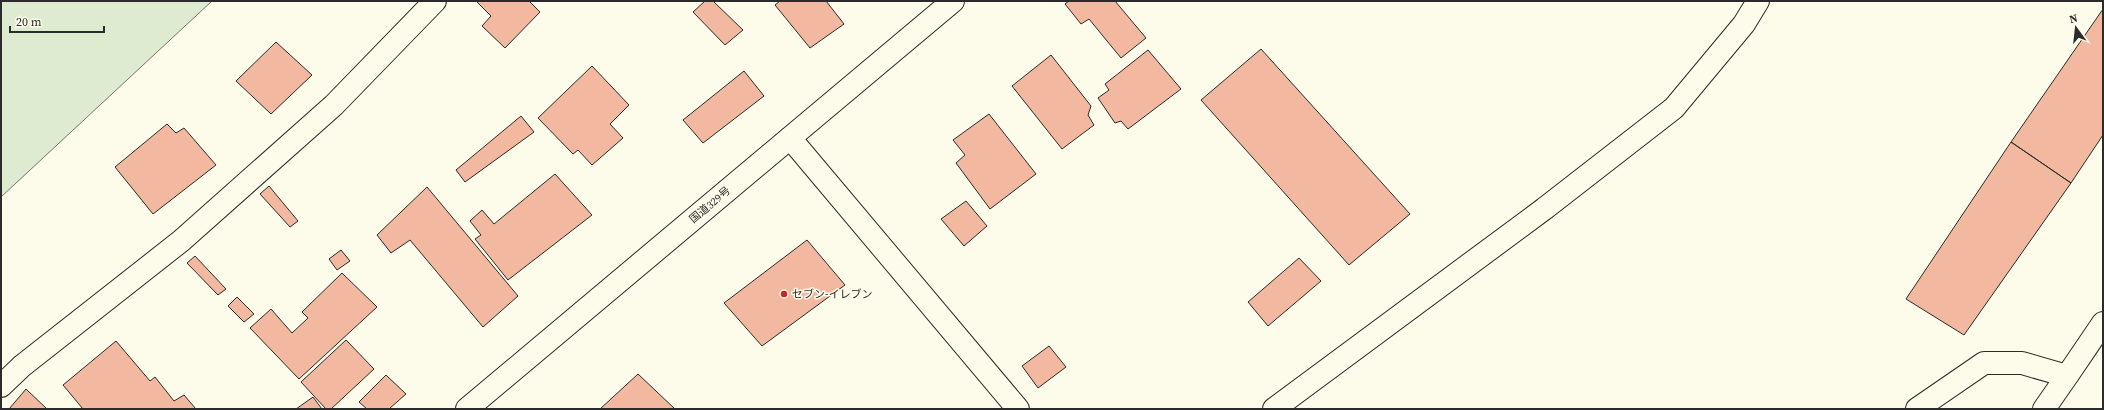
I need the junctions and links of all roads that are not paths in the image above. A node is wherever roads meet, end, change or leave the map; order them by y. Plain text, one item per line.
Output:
1 (435, 1) edge
2 (953, 1) edge
3 (1758, 1) edge
4 (790, 138) junction
5 (2103, 323) edge
6 (2067, 376) junction
7 (1, 386) edge
8 (467, 409) edge
9 (1018, 409) edge
10 (1274, 409) edge
11 (1916, 409) edge
12 (2044, 409) edge

1 - 7 main road
2 - 4 main road, 国道329号
3 - 10 main road
4 - 8 main road, 国道329号
4 - 9 main road
5 - 6 main road
6 - 11 main road
6 - 12 main road

